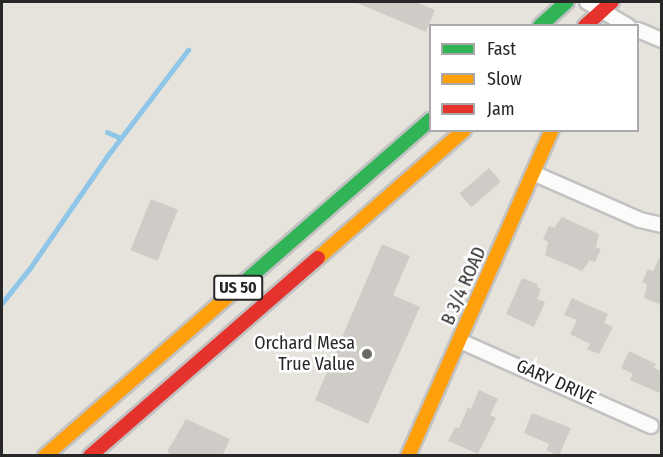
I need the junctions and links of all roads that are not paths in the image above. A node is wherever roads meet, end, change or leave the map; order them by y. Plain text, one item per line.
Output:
1 (567, 2) edge
2 (587, 2) edge
3 (608, 6) edge
4 (542, 24) edge
5 (587, 24) edge
6 (598, 24) edge
7 (626, 24) edge
8 (639, 30) edge
9 (662, 40) edge
10 (429, 121) edge
11 (462, 132) edge
12 (551, 132) edge
13 (533, 173) junction
14 (662, 225) edge
15 (459, 341) junction
16 (651, 426) dead end
17 (45, 456) edge
18 (90, 456) edge
19 (408, 456) edge

1 - 4 main road
2 - 3 street
3 - 5 main road
3 - 6 main road
3 - 7 street
8 - 9 street
10 - 17 main road, US 50
11 - 18 main road, US 50
12 - 13 main road, B 3/4 ROAD
13 - 14 street
13 - 15 main road, B 3/4 ROAD
15 - 16 street, GARY DRIVE
15 - 19 main road, B 3/4 ROAD

